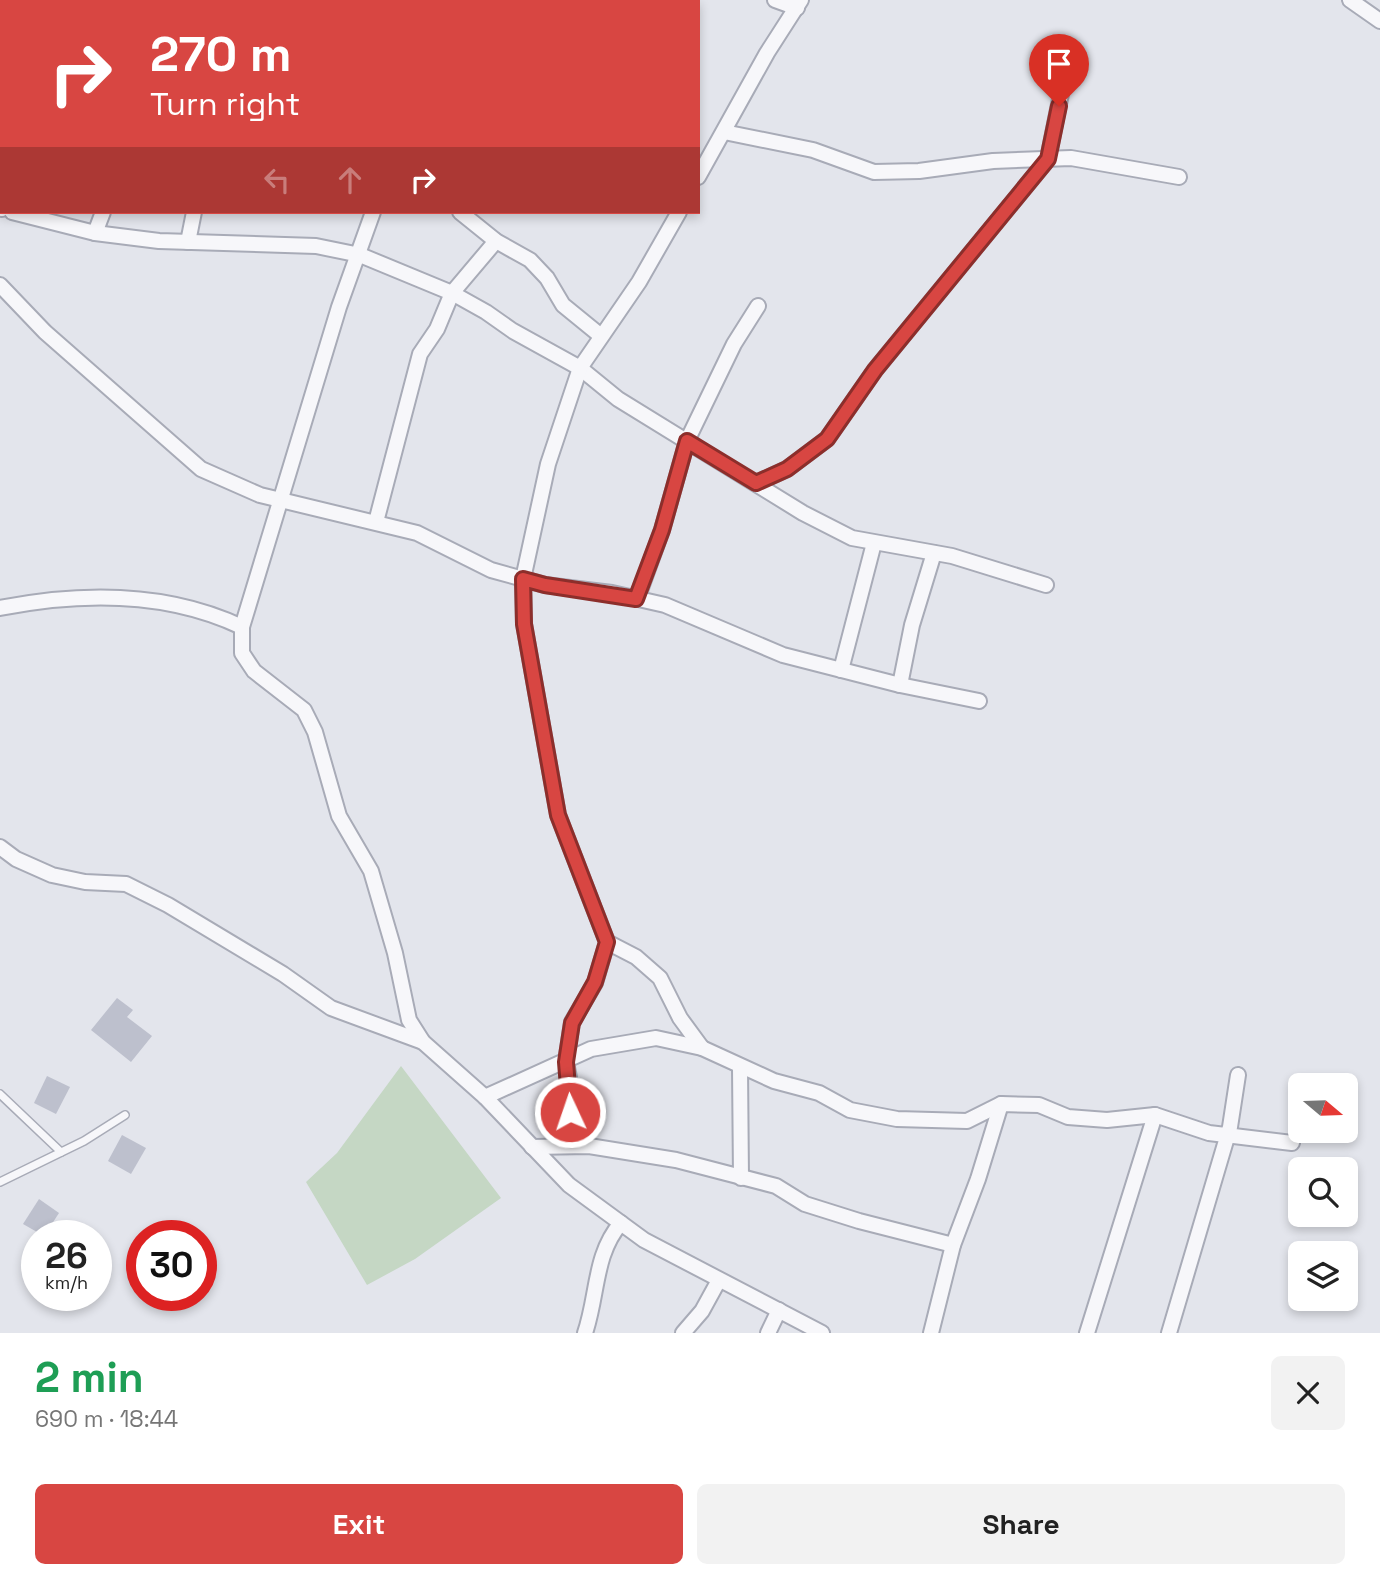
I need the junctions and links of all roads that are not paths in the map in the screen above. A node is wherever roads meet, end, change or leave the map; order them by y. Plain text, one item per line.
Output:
1 (775, 0) edge
2 (1350, 0) edge
3 (799, 4) edge
4 (1380, 21) edge
5 (1064, 79) dead end
6 (724, 132) junction
7 (1048, 159) junction
8 (700, 174) edge
9 (1179, 177) dead end
10 (20, 214) edge
11 (102, 214) edge
12 (194, 214) edge
13 (372, 214) edge
14 (462, 214) edge
15 (678, 214) edge
16 (95, 233) junction
17 (188, 242) junction
18 (496, 242) junction
19 (360, 255) junction
20 (0, 285) edge
21 (452, 293) junction
22 (758, 306) dead end
23 (601, 336) junction
24 (580, 368) junction
25 (687, 441) junction
26 (756, 483) junction
27 (281, 499) junction
28 (376, 522) junction
29 (874, 543) junction
30 (934, 553) junction
31 (523, 579) junction
32 (1046, 585) dead end
33 (636, 599) junction
34 (0, 608) edge
35 (242, 627) junction
36 (841, 670) junction
37 (900, 685) junction
38 (979, 701) dead end
39 (0, 847) edge
40 (607, 942) junction
41 (423, 1042) junction
42 (702, 1048) junction
43 (566, 1062) junction
44 (740, 1068) junction
45 (1238, 1075) dead end
46 (0, 1094) edge
47 (485, 1097) junction
48 (1001, 1104) junction
49 (125, 1115) dead end
50 (1155, 1115) junction
51 (1227, 1135) junction
52 (1288, 1143) edge
53 (532, 1146) junction
54 (567, 1146) junction
55 (61, 1152) junction
56 (741, 1178) junction
57 (0, 1182) edge
58 (621, 1223) junction
59 (953, 1245) junction
60 (719, 1280) junction
61 (779, 1310) junction
62 (816, 1329) edge
63 (586, 1333) edge
64 (682, 1333) edge
65 (768, 1333) edge
66 (839, 1333) edge
67 (931, 1333) edge
68 (1087, 1333) edge
69 (1169, 1333) edge

1 - 3 street
2 - 4 street
3 - 6 street
5 - 7 street
6 - 7 street
6 - 8 street
7 - 9 street
7 - 26 street
10 - 16 street
11 - 16 street
12 - 17 street
13 - 19 street
14 - 18 street
15 - 23 street
16 - 17 street
17 - 19 street
18 - 21 street
18 - 23 street
19 - 21 street
19 - 27 street
20 - 27 street
21 - 24 street
21 - 28 street
22 - 25 street
23 - 24 street
24 - 25 street
24 - 31 street
25 - 26 street
25 - 33 street
26 - 29 street
27 - 28 street
27 - 35 street
28 - 31 street
29 - 30 street
29 - 36 street
30 - 32 street
30 - 37 street
31 - 33 street
31 - 40 street
33 - 36 street
34 - 35 street
35 - 41 street
36 - 37 street
37 - 38 street
39 - 41 street
40 - 42 street
40 - 43 street
41 - 47 street
42 - 43 street
42 - 44 street
43 - 47 street
43 - 54 street
44 - 48 street
44 - 56 street
45 - 51 street
46 - 55 lane
47 - 53 street
48 - 50 street
48 - 59 street
49 - 55 lane
50 - 51 street
50 - 68 street
51 - 52 street
51 - 69 street
53 - 54 street
53 - 58 street
54 - 56 street
55 - 57 lane
56 - 59 street
58 - 60 street
58 - 63 street
59 - 67 street
60 - 61 street
60 - 64 street
61 - 62 street
61 - 65 street
62 - 66 street

